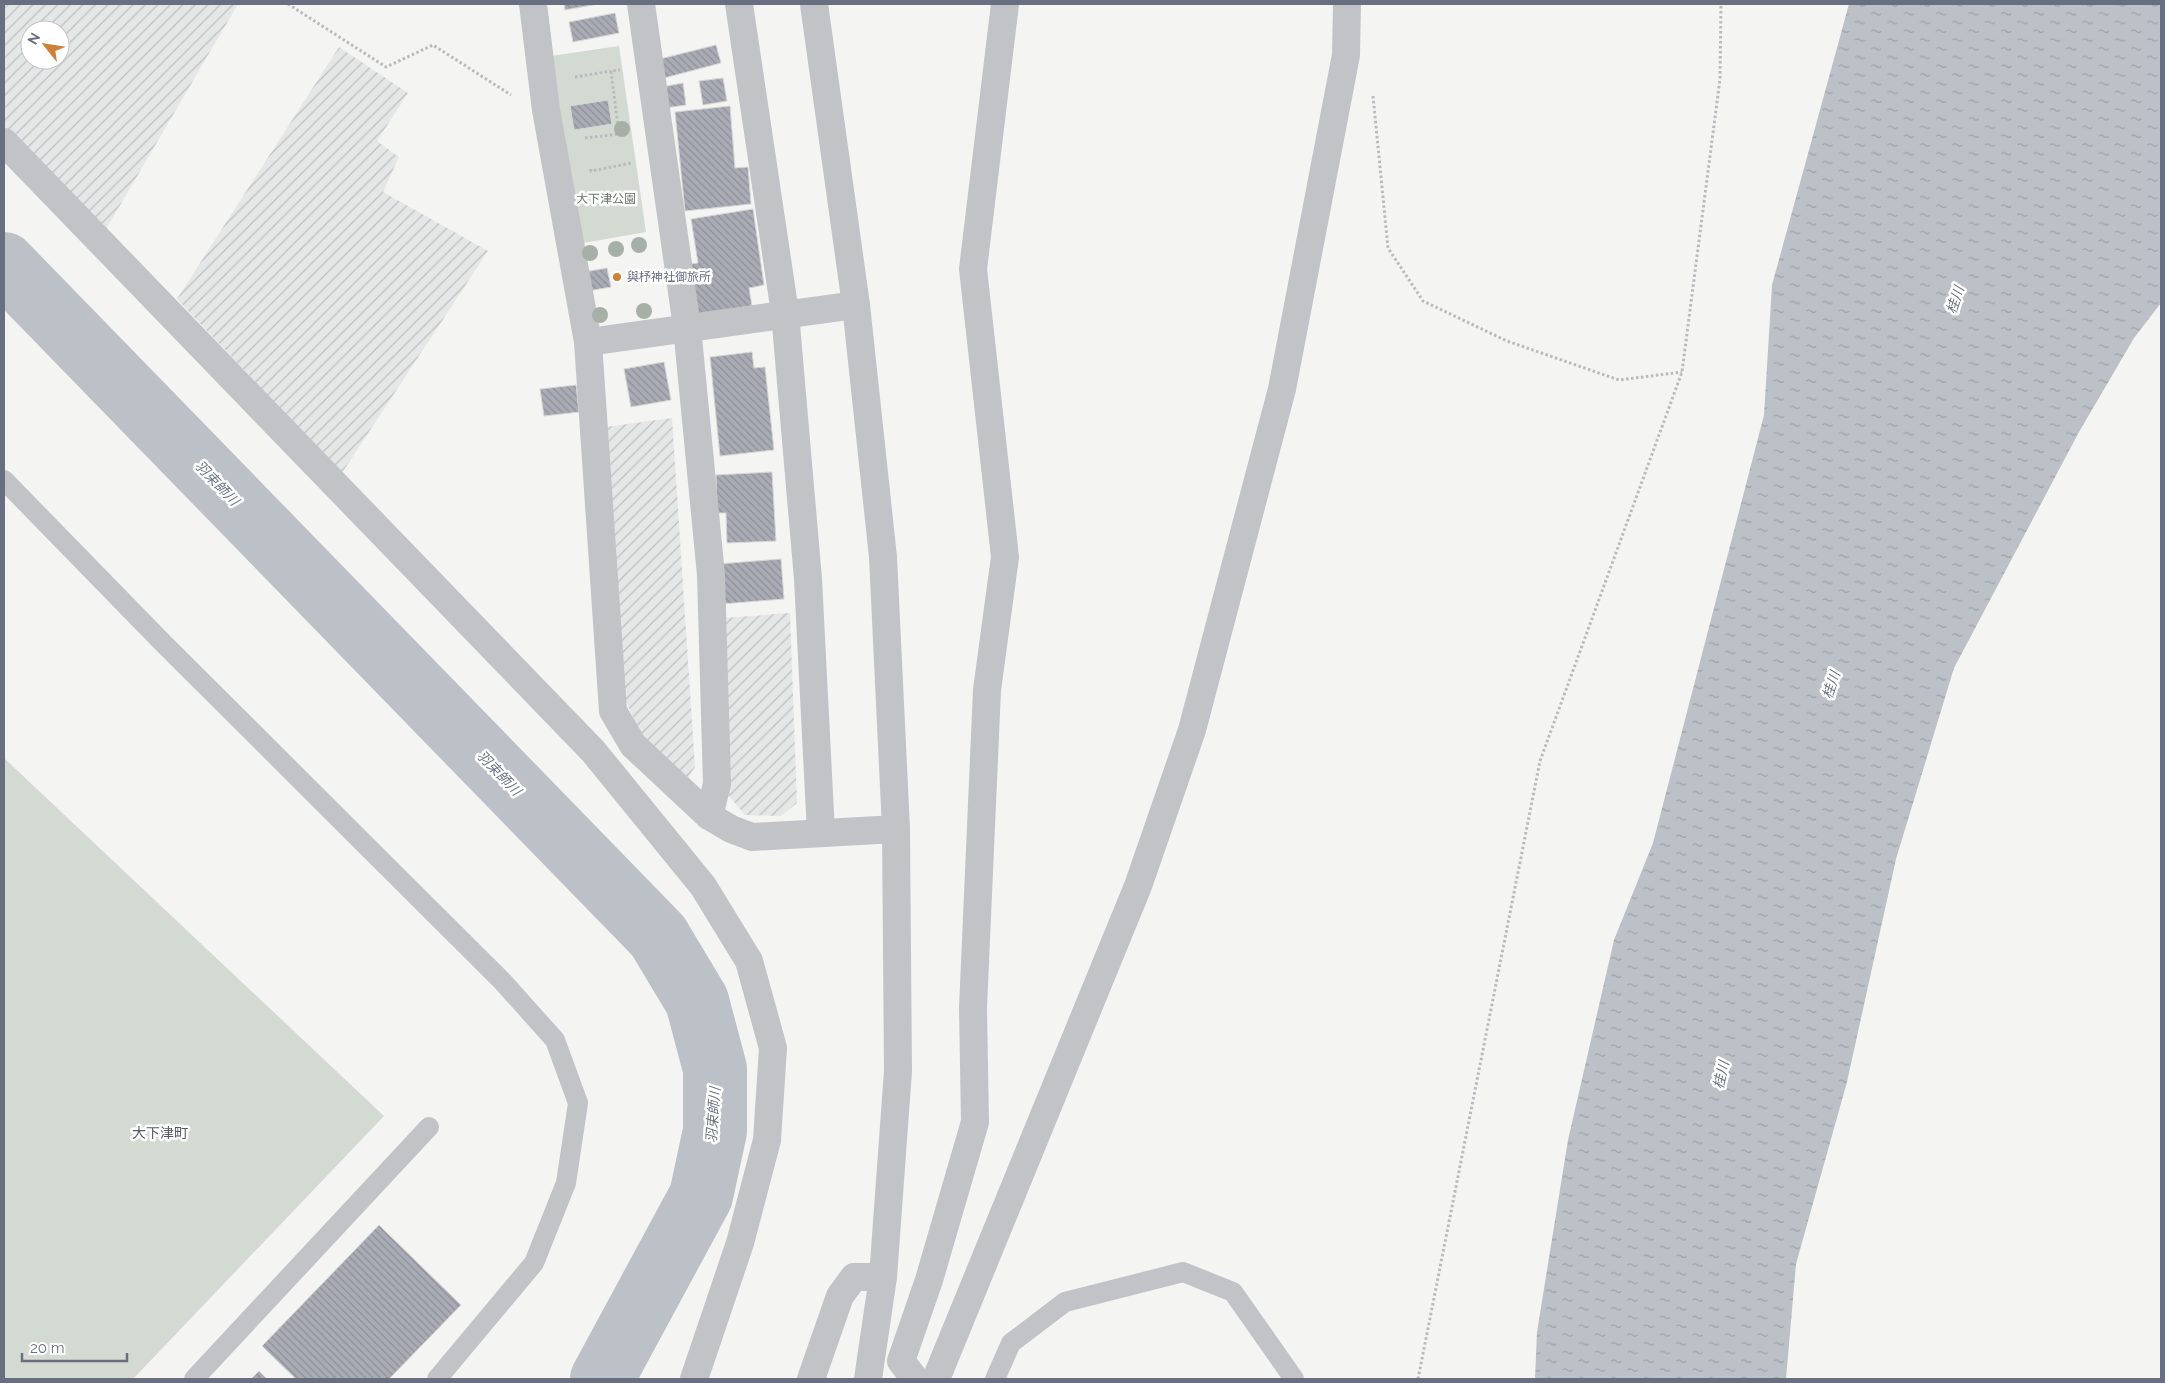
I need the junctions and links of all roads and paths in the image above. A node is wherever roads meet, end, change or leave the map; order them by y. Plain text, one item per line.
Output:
1 (288, 4) edge
2 (533, 4) edge
3 (641, 4) edge
4 (739, 4) edge
5 (814, 4) edge
6 (1005, 4) edge
7 (1347, 4) edge
8 (1721, 4) edge
9 (650, 66) junction
10 (1373, 94) dead end
11 (546, 110) junction
12 (585, 138) junction
13 (551, 140) junction
14 (4, 142) edge
15 (586, 146) dead end
16 (663, 157) junction
17 (590, 163) dead end
18 (856, 305) junction
19 (786, 314) junction
20 (687, 327) junction
21 (588, 342) junction
22 (1682, 372) junction
23 (4, 480) edge
24 (709, 816) junction
25 (896, 829) junction
26 (821, 833) junction
27 (429, 1126) dead end
28 (883, 1276) junction
29 (194, 1379) edge
30 (437, 1379) edge
31 (694, 1379) edge
32 (811, 1379) edge
33 (868, 1379) edge
34 (915, 1379) edge
35 (936, 1379) edge
36 (994, 1379) edge
37 (1294, 1379) edge
38 (1418, 1379) edge

1 - 11 path
2 - 11 street
3 - 9 street
4 - 19 street
5 - 18 street
6 - 34 street
7 - 35 street
8 - 22 path
9 - 12 path
9 - 16 street
10 - 22 path
11 - 13 street
12 - 13 path
12 - 15 path
13 - 21 street
14 - 31 street
16 - 17 path
16 - 20 street
18 - 19 street
18 - 25 street
19 - 20 street
19 - 26 street
20 - 21 street
20 - 24 street
21 - 24 street
22 - 38 path
23 - 30 lane
24 - 26 street
25 - 26 street
25 - 28 street
27 - 29 lane
28 - 32 street
28 - 33 street
36 - 37 lane

